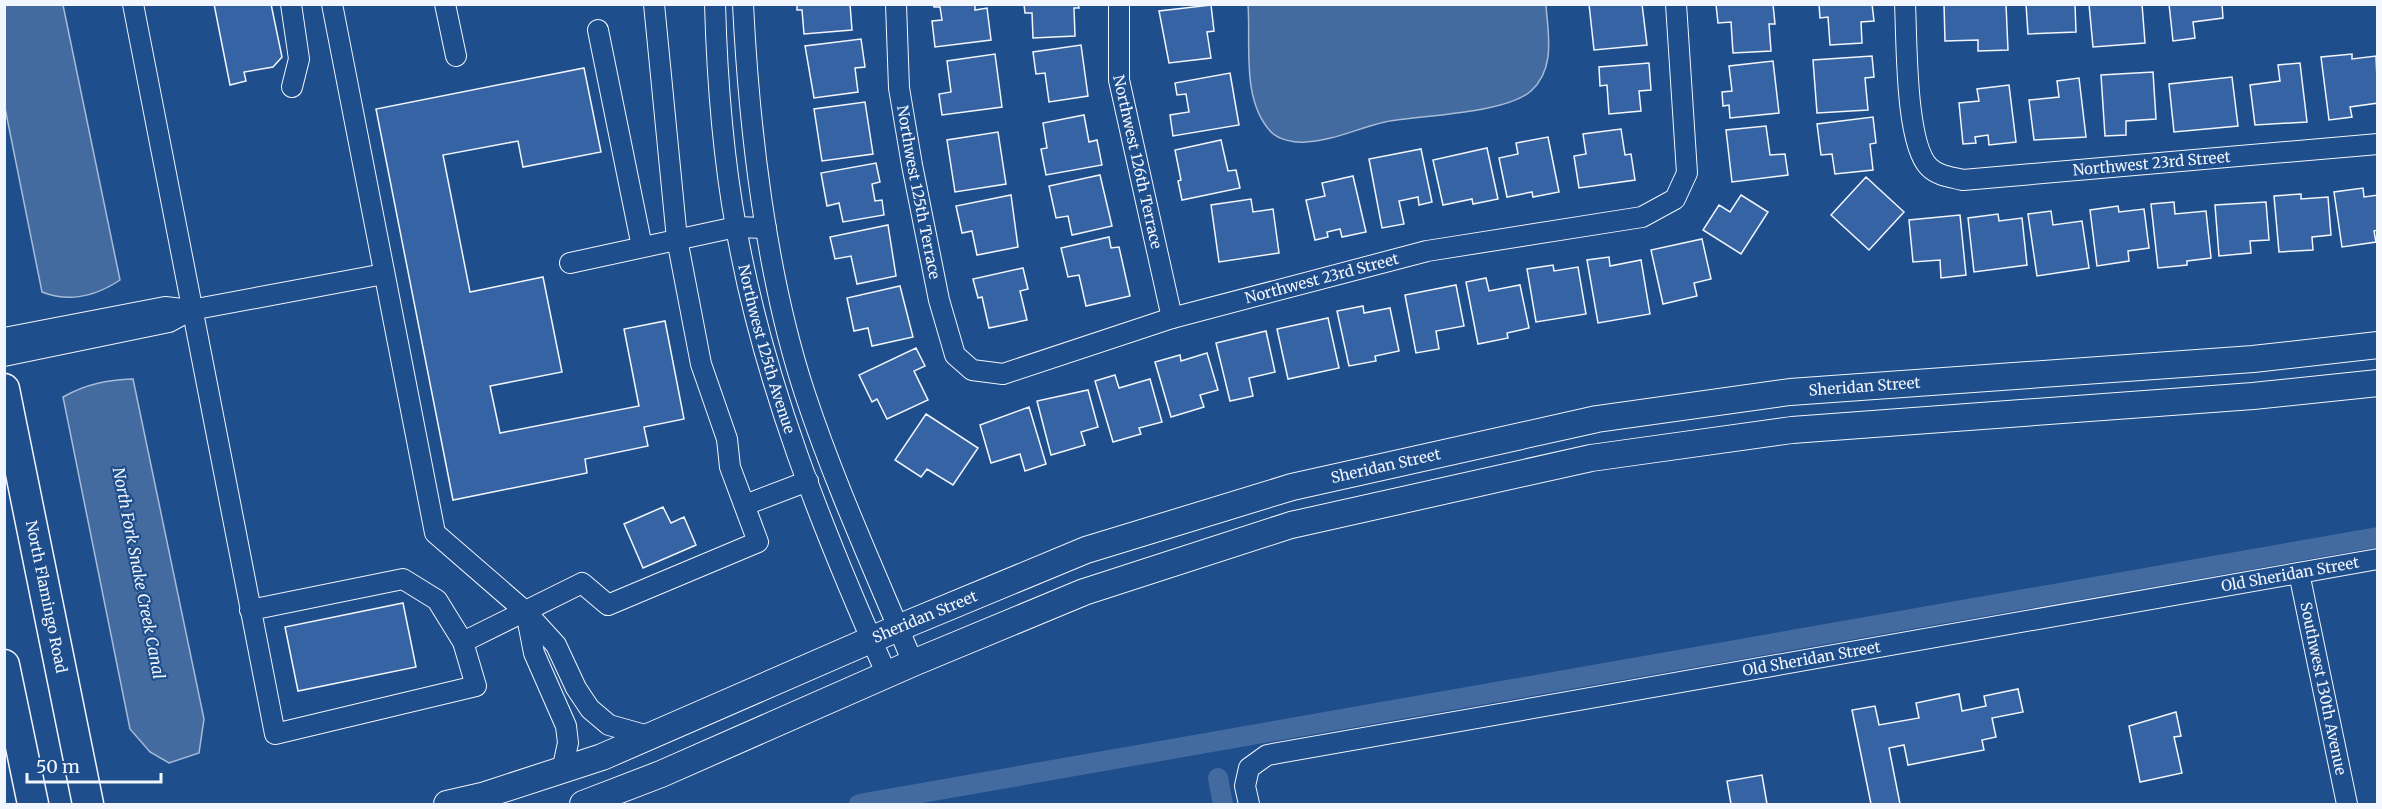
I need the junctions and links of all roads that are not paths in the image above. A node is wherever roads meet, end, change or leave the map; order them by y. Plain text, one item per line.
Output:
1 (132, 4) edge
2 (291, 4) edge
3 (332, 4) edge
4 (446, 4) edge
5 (654, 4) edge
6 (716, 4) edge
7 (743, 4) edge
8 (896, 4) edge
9 (1119, 4) edge
10 (1676, 4) edge
11 (1905, 4) edge
12 (598, 30) dead end
13 (456, 57) dead end
14 (292, 87) dead end
15 (2378, 144) edge
16 (736, 226) junction
17 (766, 228) junction
18 (677, 239) junction
19 (642, 247) junction
20 (570, 263) dead end
21 (384, 274) junction
22 (190, 310) junction
23 (1172, 318) junction
24 (4, 338) edge
25 (2378, 345) edge
26 (4, 356) edge
27 (972, 370) joint
28 (2378, 383) edge
29 (4, 389) edge
30 (808, 481) junction
31 (746, 505) junction
32 (2378, 559) edge
33 (2299, 573) junction
34 (250, 610) junction
35 (526, 612) junction
36 (898, 628) junction
37 (871, 640) junction
38 (463, 642) junction
39 (913, 663) junction
40 (4, 665) edge
41 (886, 675) junction
42 (652, 736) junction
43 (562, 771) junction
44 (33, 804) edge
45 (88, 804) edge
46 (447, 804) edge
47 (583, 804) edge
48 (1249, 804) edge
49 (2347, 804) edge

1 - 22 street
2 - 14 street
3 - 21 street
4 - 13 street
5 - 18 street
6 - 16 street, Northwest 125th Avenue
7 - 17 street, Northwest 125th Avenue
8 - 27 street, Northwest 125th Terrace
9 - 23 street, Northwest 126th Terrace
10 - 23 street, Northwest 23rd Street
11 - 15 street, Northwest 23rd Street
12 - 19 street
16 - 17 street
16 - 18 street
16 - 30 street, Northwest 125th Avenue
17 - 36 street, Northwest 125th Avenue
18 - 19 street
18 - 31 street
19 - 20 street
21 - 22 street
21 - 35 street
22 - 24 street
22 - 26 street
22 - 34 street
23 - 27 street, Northwest 23rd Street
25 - 36 main road, Sheridan Street
28 - 39 main road
29 - 45 highway, North Flamingo Road
30 - 31 street
30 - 37 street, Northwest 125th Avenue
31 - 35 street
32 - 33 street, Old Sheridan Street
33 - 48 street, Old Sheridan Street
33 - 49 street, Southwest 130th Avenue
34 - 38 street
34 - 38 street
35 - 38 street
35 - 42 street
35 - 43 street
36 - 37 main road, Sheridan Street
36 - 39 street, Northwest 125th Avenue
37 - 41 street, Northwest 125th Avenue
37 - 42 main road, Sheridan Street
39 - 41 main road
40 - 44 highway
41 - 47 main road
42 - 43 main road, Sheridan Street
43 - 46 main road, Sheridan Street

